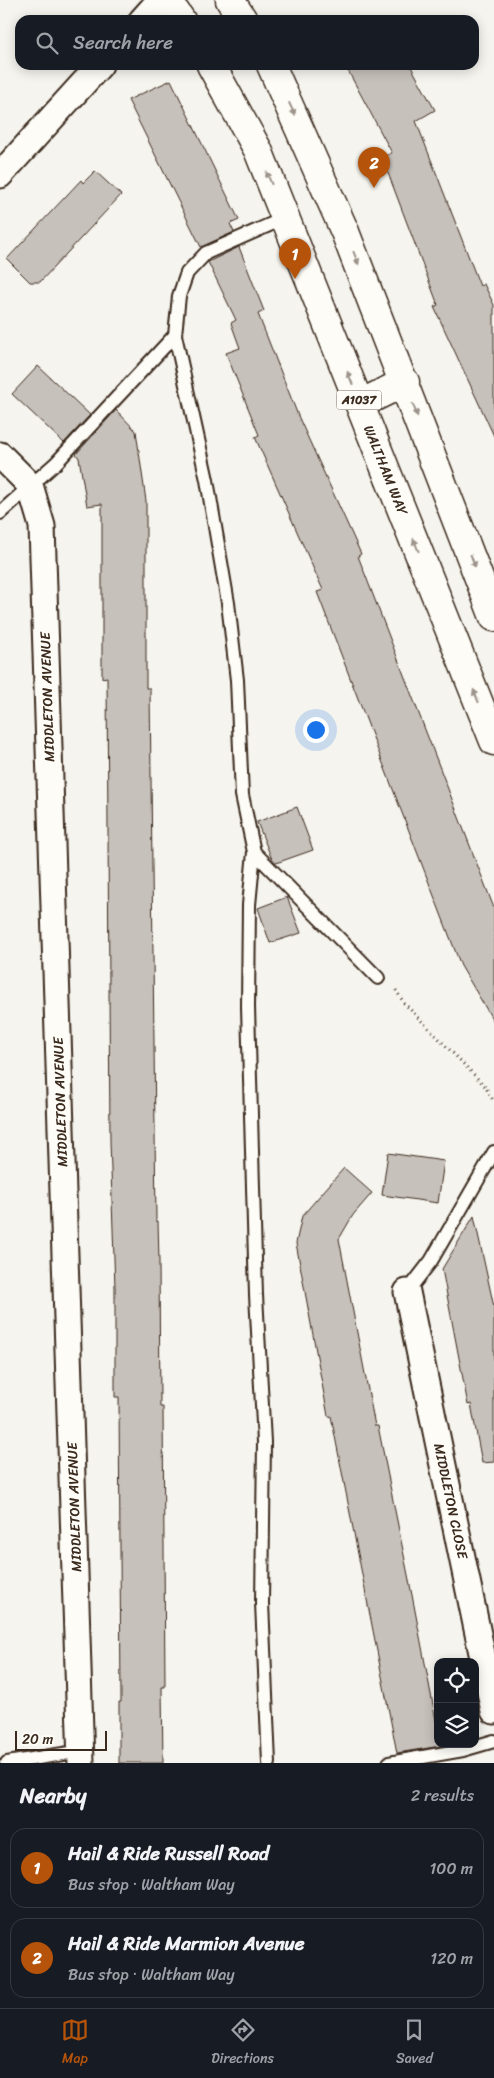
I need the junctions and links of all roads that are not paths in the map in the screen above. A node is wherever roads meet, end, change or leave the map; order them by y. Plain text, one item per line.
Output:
1 (160, 0) edge
2 (167, 0) edge
3 (230, 0) edge
4 (146, 15) edge
5 (178, 15) edge
6 (240, 15) edge
7 (95, 70) edge
8 (215, 70) edge
9 (273, 70) edge
10 (0, 175) edge
11 (285, 218) junction
12 (175, 335) junction
13 (405, 382) junction
14 (360, 404) junction
15 (0, 455) edge
16 (30, 485) junction
17 (0, 513) edge
18 (494, 617) edge
19 (494, 741) edge
20 (254, 852) junction
21 (378, 978) road end
22 (494, 1152) edge
23 (407, 1292) joint
24 (494, 1711) edge
25 (494, 1741) edge
26 (82, 1757) edge
27 (7, 1763) edge
28 (270, 1763) edge
29 (389, 1763) edge

1 - 4 street
2 - 5 main road
3 - 6 main road
7 - 10 street
11 -> 8 main road, WALTHAM WAY / A1037
9 -> 13 main road
11 - 12 lane
14 -> 11 main road, WALTHAM WAY / A1037
12 - 16 lane
12 - 20 lane
13 - 14 main road, A1037
13 -> 18 main road
19 -> 14 main road, WALTHAM WAY / A1037
15 - 16 street, MIDDLETON AVENUE
16 - 17 lane
16 - 26 street, MIDDLETON AVENUE
20 - 21 lane
20 - 28 lane
22 - 23 lane
23 - 24 street, MIDDLETON CLOSE
25 - 29 lane
26 - 27 lane

